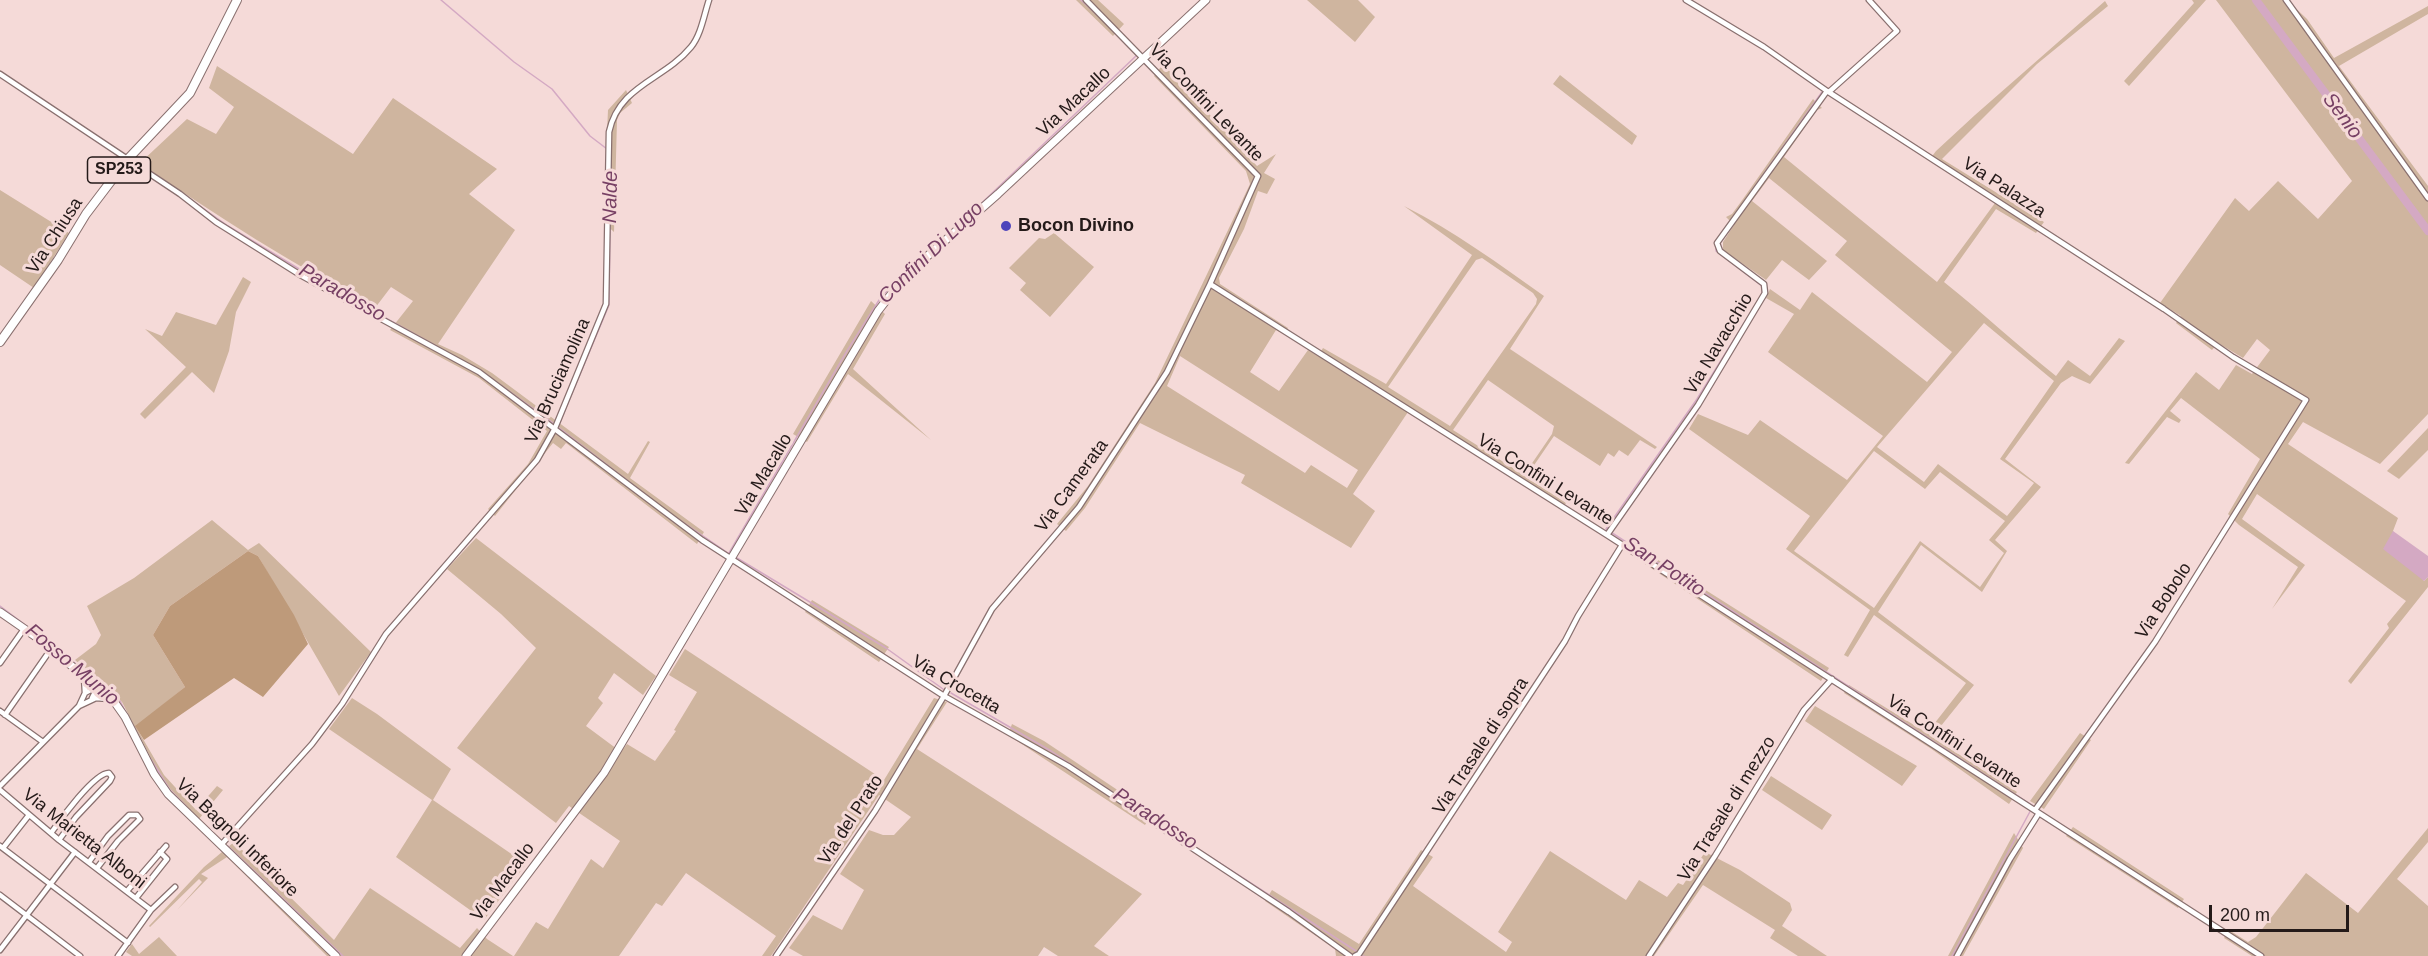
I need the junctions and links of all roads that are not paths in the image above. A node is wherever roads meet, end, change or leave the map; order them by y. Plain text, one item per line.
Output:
1 (237, 0) edge
2 (709, 0) edge
3 (1086, 0) edge
4 (1206, 0) edge
5 (1686, 0) edge
6 (1869, 0) edge
7 (2286, 0) edge
8 (1144, 57) junction
9 (0, 74) edge
10 (1828, 91) junction
11 (127, 160) junction
12 (2428, 198) edge
13 (1210, 284) junction
14 (0, 342) edge
15 (2306, 399) joint
16 (555, 428) junction
17 (1607, 535) junction
18 (1622, 544) junction
19 (732, 559) junction
20 (0, 612) edge
21 (24, 628) junction
22 (51, 649) junction
23 (0, 663) edge
24 (84, 676) junction
25 (1832, 679) junction
26 (98, 686) junction
27 (85, 693) junction
28 (944, 696) junction
29 (90, 700) junction
30 (113, 700) junction
31 (79, 706) junction
32 (0, 711) edge
33 (5, 715) junction
34 (43, 742) junction
35 (0, 788) edge
36 (2037, 811) junction
37 (29, 815) junction
38 (51, 833) junction
39 (59, 840) junction
40 (221, 845) junction
41 (166, 846) dead end
42 (2, 847) edge
43 (75, 852) junction
44 (160, 852) junction
45 (89, 862) junction
46 (97, 868) junction
47 (51, 884) junction
48 (175, 887) dead end
49 (127, 891) junction
50 (0, 895) edge
51 (136, 898) junction
52 (151, 910) junction
53 (28, 916) junction
54 (128, 943) junction
55 (0, 950) edge
56 (121, 955) edge
57 (80, 956) edge
58 (336, 956) edge
59 (466, 956) edge
60 (776, 956) edge
61 (1350, 956) edge
62 (1355, 956) edge
63 (1649, 956) edge
64 (1957, 956) edge
65 (2260, 956) edge

1 - 11 main road, Via Chiusa / SP253
2 - 16 street, Via Bruciamolina
3 - 8 street, Via Confini Levante
4 - 8 street, Via Macallo
5 - 10 street, Via Palazza
6 - 10 street, Via Navacchio
7 - 12 street
8 - 13 street, Via Confini Levante
8 - 19 street, Via Macallo
9 - 11 street, Via Crocetta
10 - 15 street, Via Palazza
10 - 17 street, Via Navacchio
11 - 14 main road, Via Chiusa / SP253
11 - 16 street, Via Crocetta
13 - 17 street, Via Confini Levante
13 - 28 street, Via Camerata
15 - 36 street, Via Bobolo
16 - 19 street, Via Crocetta
16 - 40 street, Via Bruciamolina
17 - 18 street, Via Confini Levante
18 - 25 street, Via Confini Levante
18 - 62 street, Via Trasale di sopra
19 - 28 street, Via Crocetta
19 - 59 street, Via Macallo
20 - 21 street, Via Bagnoli Inferiore
21 - 22 street, Via Bagnoli Inferiore
21 - 23 street
22 - 24 street, Via Bagnoli Inferiore
22 - 33 street
24 - 26 street, Via Bagnoli Inferiore
24 - 27 street
25 - 36 street, Via Confini Levante
25 - 63 street, Via Trasale di mezzo
26 - 27 street
26 - 29 street
26 - 30 street, Via Bagnoli Inferiore
27 - 31 street
28 - 60 street, Via del Prato
28 - 61 street, Via Crocetta
29 - 30 street
29 - 31 street
30 - 40 street, Via Bagnoli Inferiore
31 - 34 street
32 - 33 street
33 - 34 street
34 - 35 street
35 - 37 street, Via Marietta Alboni
36 - 64 street, Via Bobolo
36 - 65 street, Via Confini Levante
37 - 38 street, Via Marietta Alboni
37 - 42 street
38 - 39 street, Via Marietta Alboni
38 - 39 street
39 - 43 street, Via Marietta Alboni
40 - 58 street, Via Bagnoli Inferiore
41 - 44 street
42 - 47 street
43 - 45 street, Via Marietta Alboni
43 - 47 street
44 - 49 street
44 - 51 street
45 - 46 street, Via Marietta Alboni
45 - 46 street
46 - 49 street, Via Marietta Alboni
47 - 53 street
47 - 54 street
48 - 52 street
49 - 51 street, Via Marietta Alboni
50 - 53 street
51 - 52 street, Via Marietta Alboni
52 - 54 street
53 - 55 street
53 - 57 street
54 - 56 street

